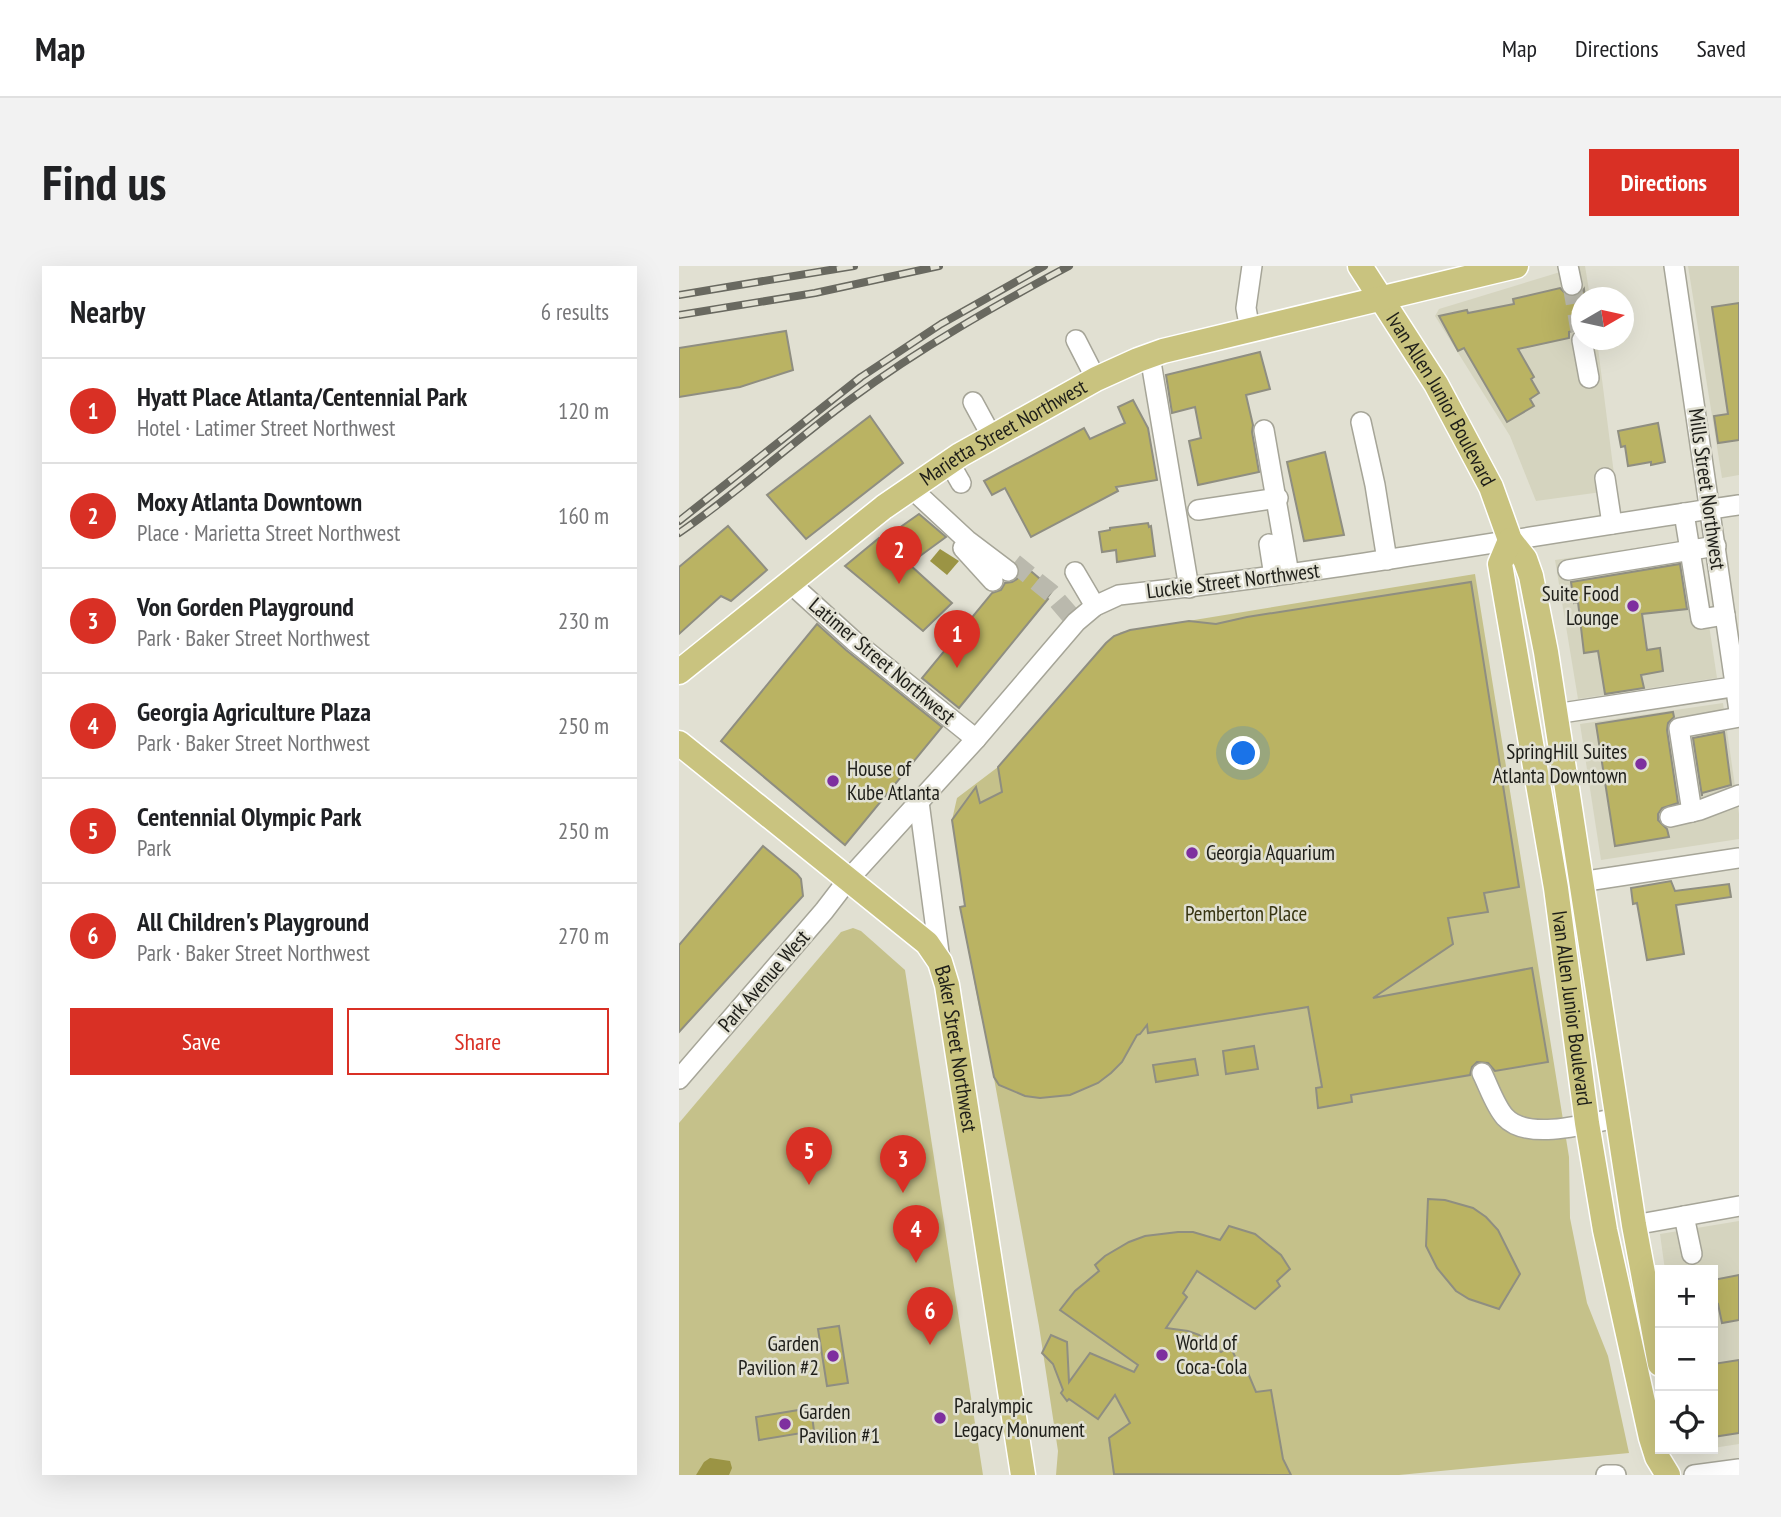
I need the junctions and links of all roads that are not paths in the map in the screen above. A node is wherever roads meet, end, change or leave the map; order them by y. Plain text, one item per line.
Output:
1 (1252, 266) edge
2 (1360, 266) edge
3 (1674, 266) edge
4 (1504, 267) edge
5 (1381, 299) junction
6 (1250, 330) junction
7 (1076, 340) dead end
8 (1584, 350) edge
9 (1150, 356) junction
10 (1589, 378) dead end
11 (1096, 379) junction
12 (973, 402) dead end
13 (1361, 422) dead end
14 (1264, 430) dead end
15 (992, 437) junction
16 (1605, 478) dead end
17 (911, 488) junction
18 (1277, 498) junction
19 (1739, 505) edge
20 (1710, 509) junction
21 (1198, 510) dead end
22 (1684, 513) junction
23 (943, 520) junction
24 (1612, 524) junction
25 (1510, 540) junction
26 (1269, 544) dead end
27 (1716, 546) junction
28 (1690, 550) junction
29 (1387, 560) junction
30 (1567, 570) dead end
31 (1075, 572) dead end
32 (1282, 575) junction
33 (789, 582) junction
34 (1189, 588) junction
35 (1095, 606) junction
36 (1725, 615) junction
37 (679, 672) edge
38 (1737, 686) edge
39 (1739, 711) edge
40 (1555, 714) junction
41 (1739, 717) edge
42 (976, 739) junction
43 (679, 743) edge
44 (1739, 794) edge
45 (919, 802) junction
46 (1692, 812) junction
47 (1670, 817) dead end
48 (1739, 858) edge
49 (847, 881) junction
50 (1580, 882) junction
51 (940, 962) junction
52 (1482, 1073) dead end
53 (679, 1079) edge
54 (1617, 1118) junction
55 (1587, 1123) junction
56 (1739, 1206) edge
57 (1684, 1216) junction
58 (1634, 1224) junction
59 (1692, 1254) dead end
60 (1655, 1337) edge
61 (1673, 1454) edge
62 (1739, 1469) edge
63 (1023, 1475) edge
64 (1606, 1475) edge
65 (1616, 1475) edge
66 (1669, 1475) edge
67 (1694, 1475) edge

1 - 6 street
2 - 5 main road, Ivan Allen Junior Boulevard
3 - 20 street, Mills Street Northwest
4 - 5 main road, Marietta Street Northwest
5 - 6 main road, Marietta Street Northwest
5 - 25 main road, Ivan Allen Junior Boulevard
6 - 9 main road, Marietta Street Northwest
7 - 11 street
8 - 10 street
9 - 11 main road, Marietta Street Northwest
9 - 34 street
11 - 15 main road, Marietta Street Northwest
12 - 15 street
13 - 29 street
14 - 18 street
15 - 17 main road, Marietta Street Northwest
16 - 24 street
17 - 23 street
17 - 33 main road, Marietta Street Northwest
18 - 21 street
18 - 32 street
19 - 20 street, Luckie Street Northwest
20 - 22 street, Luckie Street Northwest
20 - 27 street, Mills Street Northwest
22 - 24 street, Luckie Street Northwest
22 - 28 street
23 - 23 street
24 - 25 street, Luckie Street Northwest
25 - 29 street, Luckie Street Northwest
25 - 40 main road, Ivan Allen Junior Boulevard
25 - 55 main road, Ivan Allen Junior Boulevard
26 - 32 street
27 - 28 street
27 - 36 street, Mills Street Northwest
28 - 30 street
28 - 36 street
29 - 32 street, Luckie Street Northwest
31 - 35 street
32 - 34 street, Luckie Street Northwest
33 - 37 main road, Marietta Street Northwest
33 - 42 street, Latimer Street Northwest
34 - 35 street, Luckie Street Northwest
35 - 42 street, Luckie Street Northwest
36 - 38 street, Mills Street Northwest
38 - 39 street, Mills Street Northwest
38 - 40 street
40 - 50 main road, Ivan Allen Junior Boulevard
41 - 46 street
42 - 45 street, Luckie Street Northwest
43 - 49 main road, Baker Street Northwest
44 - 46 street
45 - 49 street, Luckie Street Northwest
45 - 51 street
46 - 47 street
48 - 50 street
49 - 51 main road, Baker Street Northwest
49 - 53 street, Park Avenue West
50 - 54 main road, Ivan Allen Junior Boulevard
51 - 63 main road, Baker Street Northwest
52 - 55 street
54 - 55 street
54 - 58 main road, Ivan Allen Junior Boulevard
55 - 66 main road, Ivan Allen Junior Boulevard
56 - 57 street
57 - 58 street
57 - 59 street
58 - 60 main road, Ivan Allen Junior Boulevard
61 - 66 main road, Ivan Allen Junior Boulevard
62 - 67 street
64 - 65 street

